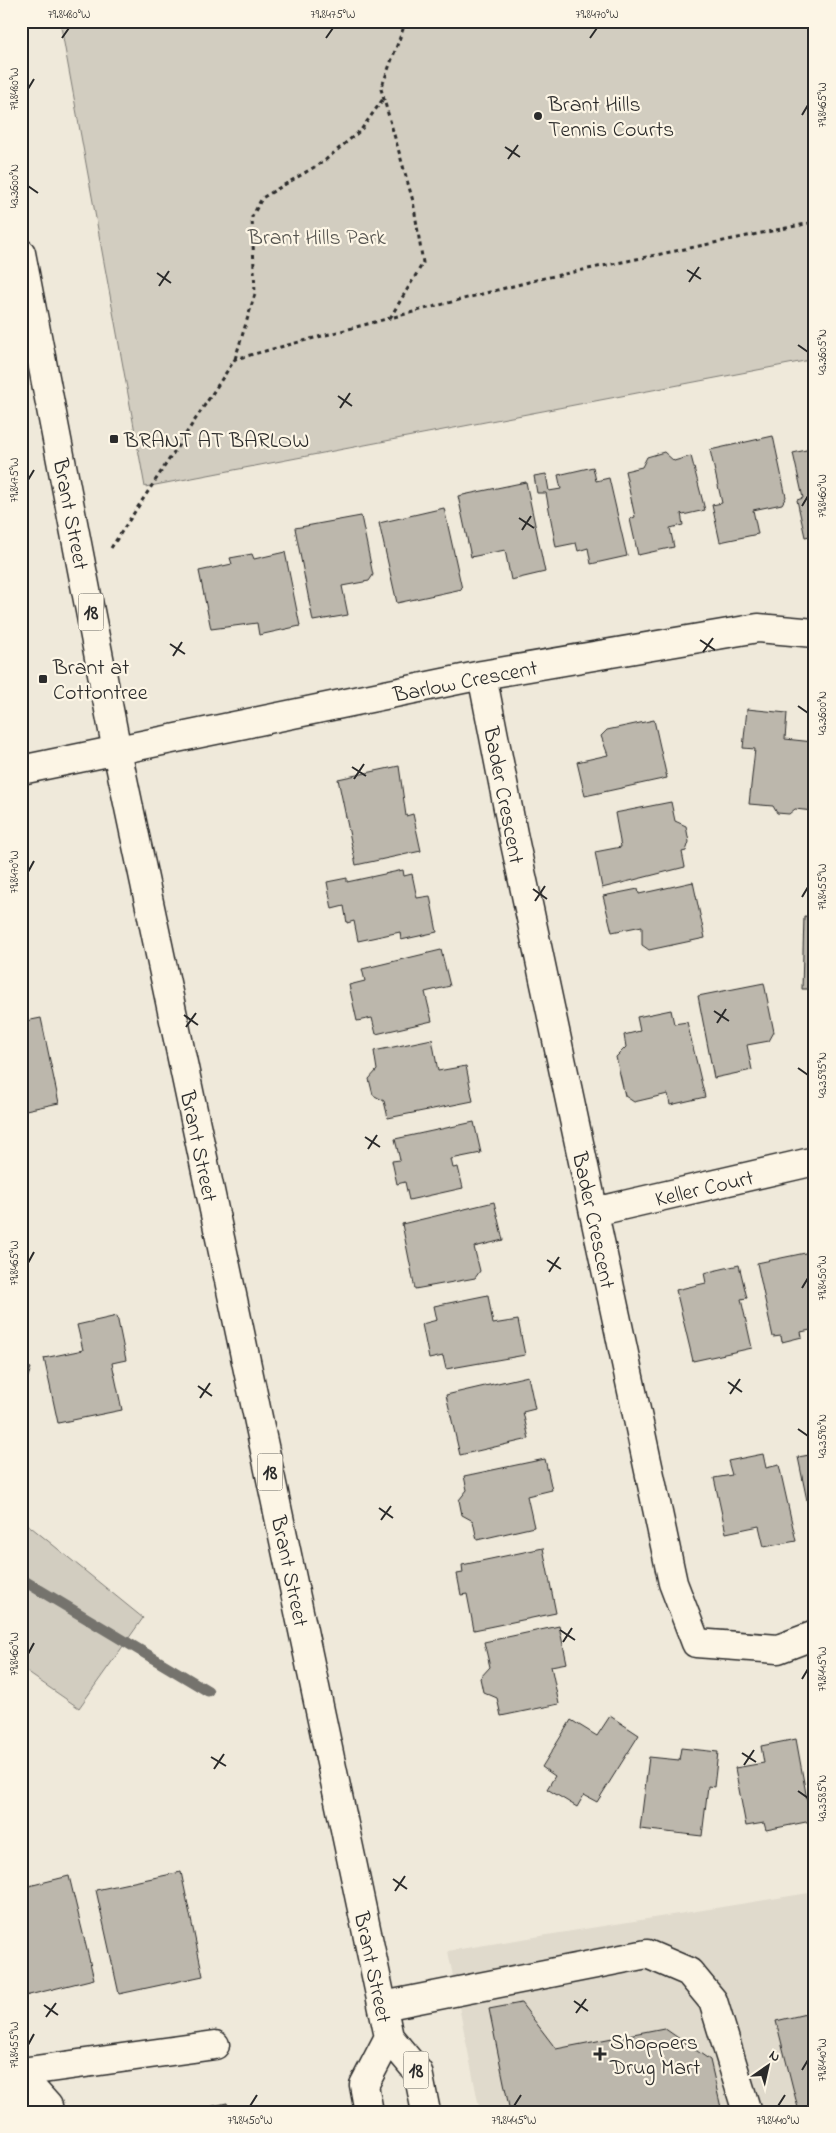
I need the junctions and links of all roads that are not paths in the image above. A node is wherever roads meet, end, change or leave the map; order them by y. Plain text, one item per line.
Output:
1 (21, 252) edge
2 (815, 633) edge
3 (482, 675) junction
4 (117, 751) junction
5 (21, 770) edge
6 (815, 1161) edge
7 (594, 1212) junction
8 (815, 1635) edge
9 (382, 2006) junction
10 (389, 2037) junction
11 (215, 2044) dead end
12 (21, 2074) edge
13 (48, 2112) edge
14 (369, 2112) edge
15 (426, 2112) edge
16 (747, 2112) edge

1 - 4 street, Brant Street / 18
2 - 3 street, Barlow Crescent
3 - 4 street, Barlow Crescent
3 - 7 street, Bader Crescent
4 - 5 street, Barlow Crescent
4 - 9 street, Brant Street / 18
6 - 7 street, Keller Court
7 - 8 street, Bader Crescent
9 - 10 street, Brant Street / 18
9 - 16 street
10 - 14 street, Brant Street / 18
10 - 15 street, Brant Street / 18
11 - 12 street
12 - 13 street

